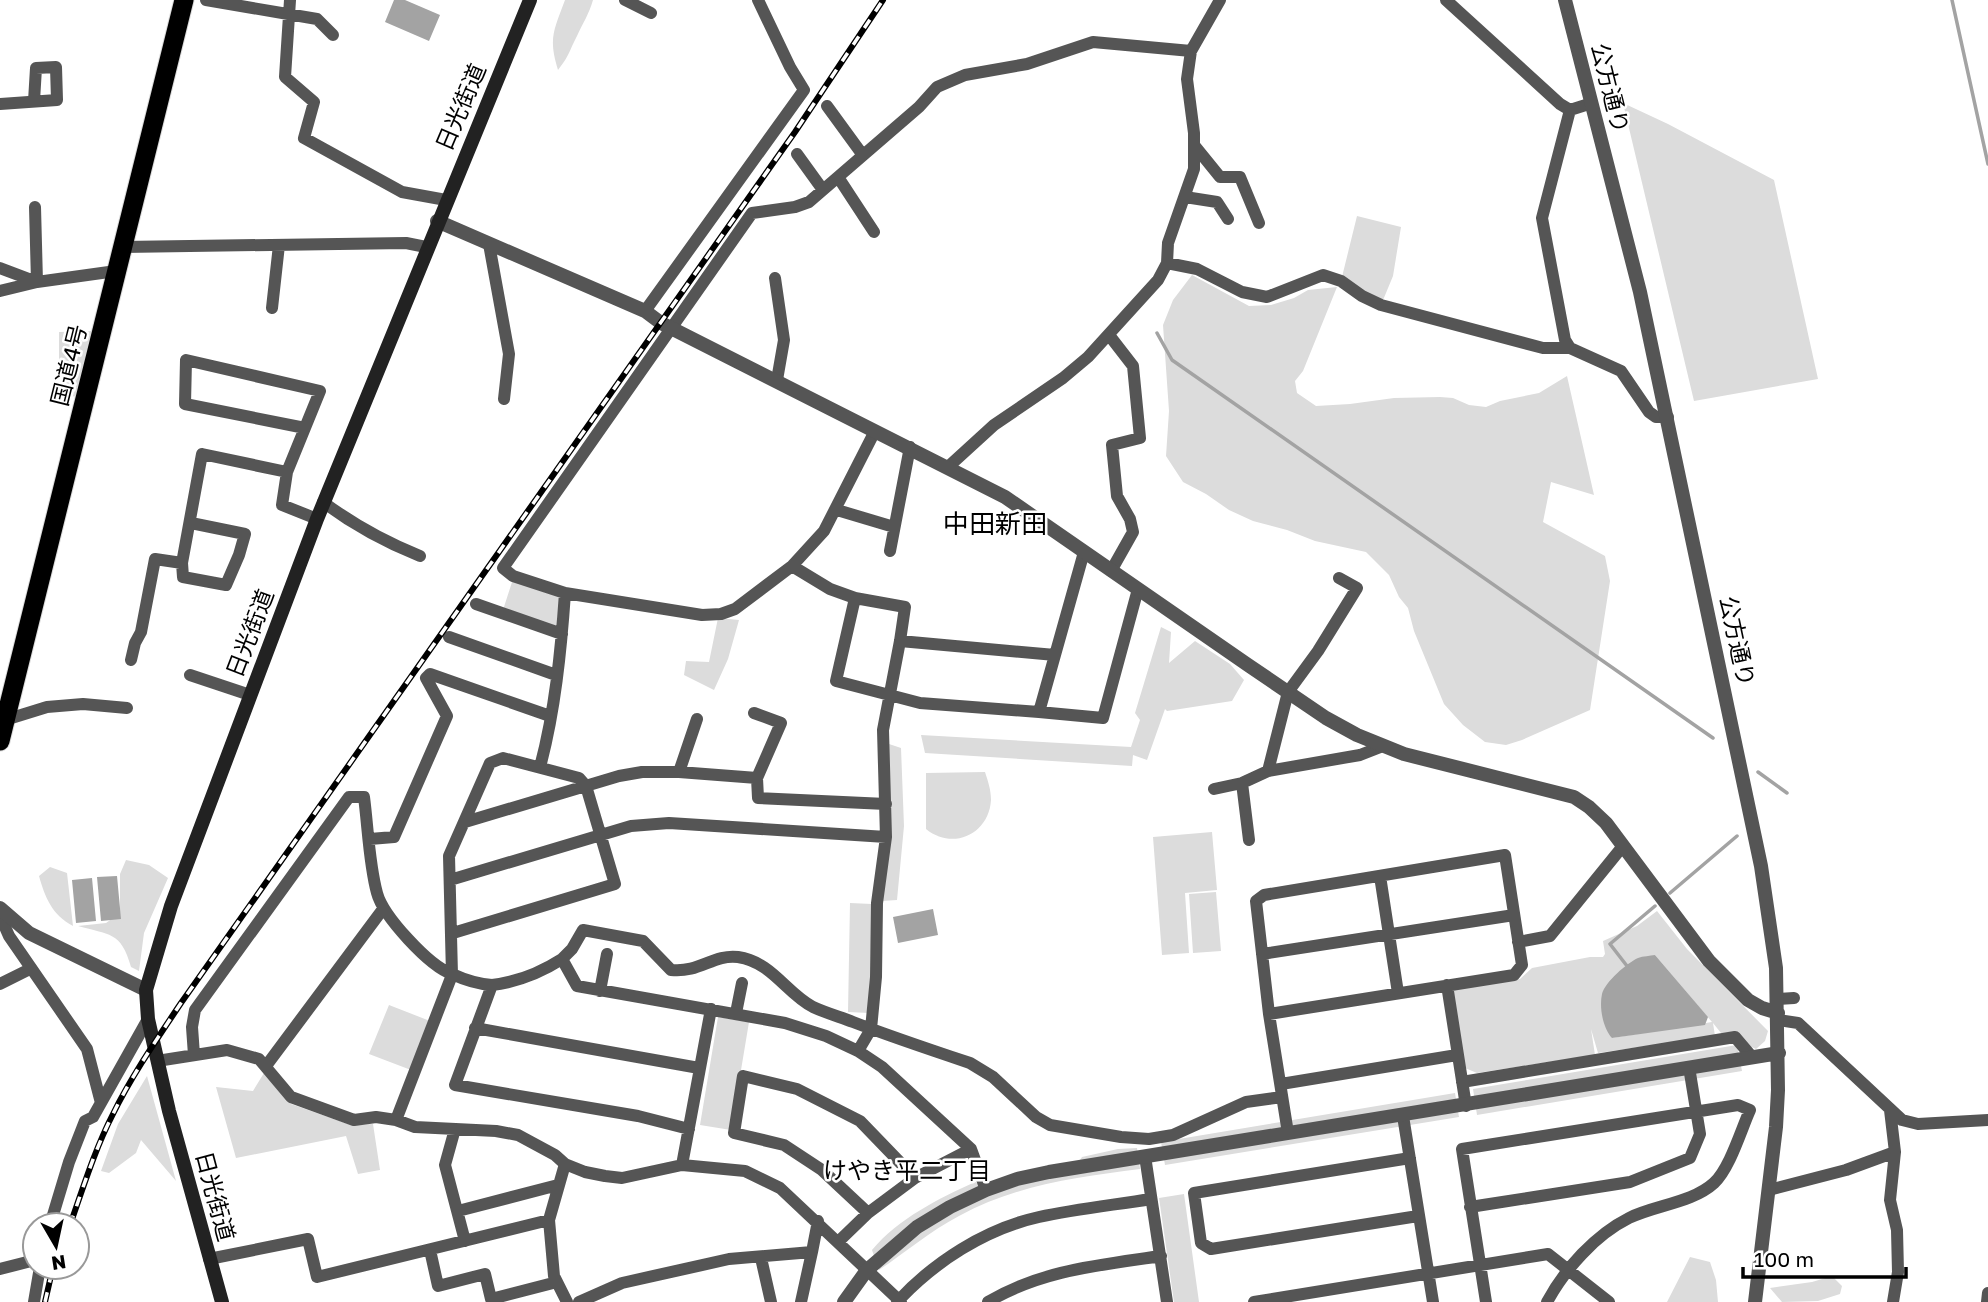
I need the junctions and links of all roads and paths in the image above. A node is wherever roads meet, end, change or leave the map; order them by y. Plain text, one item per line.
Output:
1 (184, 0) edge
2 (206, 0) edge
3 (530, 0) edge
4 (625, 0) edge
5 (758, 0) edge
6 (1220, 0) edge
7 (1447, 0) edge
8 (1565, 0) edge
9 (290, 7) edge
10 (651, 13) dead end
11 (333, 35) dead end
12 (1191, 51) junction
13 (34, 102) dead end
14 (1592, 103) junction
15 (0, 104) edge
16 (827, 106) dead end
17 (1570, 110) junction
18 (1194, 145) junction
19 (797, 154) dead end
20 (862, 154) junction
21 (838, 177) junction
22 (823, 190) junction
23 (1185, 197) junction
24 (446, 200) junction
25 (36, 206) dead end
26 (1228, 219) dead end
27 (437, 221) junction
28 (1259, 222) dead end
29 (874, 232) dead end
30 (489, 244) junction
31 (279, 245) junction
32 (123, 247) junction
33 (426, 247) junction
34 (1167, 263) junction
35 (0, 268) edge
36 (116, 271) junction
37 (775, 278) dead end
38 (37, 282) junction
39 (0, 291) edge
40 (272, 308) dead end
41 (645, 311) junction
42 (671, 328) junction
43 (1109, 335) junction
44 (1570, 348) junction
45 (777, 380) junction
46 (504, 399) dead end
47 (1668, 417) junction
48 (305, 428) junction
49 (875, 431) junction
50 (910, 447) junction
51 (948, 467) junction
52 (287, 472) junction
53 (324, 502) junction
54 (836, 510) junction
55 (317, 519) junction
56 (191, 523) junction
57 (894, 527) junction
58 (890, 551) dead end
59 (1084, 552) junction
60 (420, 556) dead end
61 (182, 563) junction
62 (792, 566) junction
63 (1111, 571) junction
64 (1339, 578) dead end
65 (1138, 589) junction
66 (565, 593) junction
67 (855, 598) junction
68 (476, 604) dead end
69 (562, 635) junction
70 (449, 637) dead end
71 (900, 641) junction
72 (1055, 655) junction
73 (131, 660) dead end
74 (191, 675) dead end
75 (556, 675) junction
76 (1288, 692) junction
77 (888, 694) junction
78 (250, 695) junction
79 (127, 708) dead end
80 (1039, 712) junction
81 (754, 713) dead end
82 (550, 716) junction
83 (697, 719) dead end
84 (5, 720) junction
85 (0, 741) edge
86 (1382, 746) junction
87 (540, 767) junction
88 (1268, 771) junction
89 (679, 772) junction
90 (757, 778) junction
91 (1242, 783) junction
92 (586, 786) junction
93 (1214, 789) dead end
94 (886, 804) junction
95 (465, 822) junction
96 (598, 835) junction
97 (886, 837) junction
98 (370, 839) junction
99 (1249, 841) dead end
100 (1623, 846) junction
101 (1380, 876) junction
102 (450, 880) junction
103 (383, 909) junction
104 (2, 911) edge
105 (1514, 915) junction
106 (453, 933) junction
107 (1390, 934) junction
108 (1518, 942) junction
109 (607, 954) dead end
110 (1262, 954) junction
111 (562, 959) junction
112 (30, 969) junction
113 (452, 975) junction
114 (742, 983) dead end
115 (0, 985) edge
116 (492, 985) junction
117 (1447, 985) junction
118 (146, 989) junction
119 (600, 991) junction
120 (1398, 993) junction
121 (1794, 998) dead end
122 (712, 1009) junction
123 (1778, 1011) junction
124 (736, 1013) junction
125 (1269, 1014) junction
126 (148, 1019) junction
127 (475, 1028) junction
128 (871, 1029) junction
129 (858, 1051) junction
130 (1779, 1053) junction
131 (194, 1055) junction
132 (1457, 1055) junction
133 (1752, 1057) junction
134 (157, 1061) junction
135 (266, 1066) junction
136 (1689, 1067) junction
137 (699, 1068) junction
138 (1462, 1082) junction
139 (1281, 1091) junction
140 (101, 1103) junction
141 (1466, 1105) junction
142 (1890, 1110) junction
143 (1696, 1112) junction
144 (1403, 1116) junction
145 (396, 1120) junction
146 (1988, 1120) edge
147 (455, 1129) junction
148 (689, 1129) junction
149 (1288, 1133) junction
150 (971, 1149) junction
151 (1895, 1152) junction
152 (1145, 1156) junction
153 (1410, 1158) junction
154 (565, 1164) junction
155 (682, 1165) junction
156 (915, 1178) junction
157 (558, 1185) junction
158 (986, 1190) junction
159 (1769, 1190) junction
160 (1152, 1199) junction
161 (1470, 1207) junction
162 (54, 1211) edge
163 (458, 1211) junction
164 (868, 1213) junction
165 (1418, 1216) junction
166 (549, 1220) junction
167 (818, 1221) junction
168 (466, 1241) junction
169 (838, 1242) junction
170 (430, 1250) junction
171 (812, 1252) junction
172 (1161, 1256) junction
173 (761, 1258) junction
174 (209, 1259) junction
175 (21, 1264) edge
176 (1480, 1265) junction
177 (0, 1269) edge
178 (1568, 1269) junction
179 (867, 1270) junction
180 (1428, 1274) junction
181 (38, 1281) edge
182 (557, 1282) junction
183 (1988, 1293) edge
184 (899, 1301) edge
185 (34, 1302) edge
186 (222, 1302) edge
187 (567, 1302) edge
188 (579, 1302) edge
189 (771, 1302) edge
190 (801, 1302) edge
191 (844, 1302) edge
192 (988, 1302) edge
193 (1167, 1302) edge
194 (1254, 1302) edge
195 (1433, 1302) edge
196 (1486, 1302) edge
197 (1547, 1302) edge
198 (1609, 1302) edge
199 (1755, 1302) edge
200 (1893, 1302) edge
201 (1987, 1302) edge

1 - 32 highway, 国道4号
2 - 9 street
3 - 24 main road, 日光街道
4 - 10 street
5 - 41 street
6 - 12 street
7 - 17 street
8 - 14 street, 公方通り
9 - 11 street
9 - 24 street
12 - 18 street
12 - 20 street
13 - 15 street
14 - 17 street
14 - 47 street, 公方通り
16 - 20 street
17 - 44 street
18 - 23 street
18 - 28 street
19 - 22 street
20 - 21 street
21 - 22 street
21 - 29 street
22 - 42 street
23 - 26 street
23 - 34 street
24 - 27 main road, 日光街道
25 - 38 street
27 - 30 street
27 - 33 main road, 日光街道
30 - 41 street
30 - 46 street
31 - 32 street
31 - 33 street
31 - 40 street
32 - 36 highway, 国道4号
33 - 53 main road, 日光街道
34 - 43 street
34 - 44 street
35 - 38 street
36 - 38 street
36 - 84 highway, 国道4号
37 - 45 street
38 - 39 street
41 - 42 street
42 - 45 street
42 - 66 street
43 - 51 street
43 - 63 street
44 - 47 street
45 - 49 street
47 - 123 street, 公方通り
48 - 48 street
48 - 52 street
49 - 50 street
49 - 54 street
50 - 51 street
50 - 57 street
51 - 59 street
52 - 55 street
52 - 56 street
53 - 55 main road, 日光街道
53 - 60 street
54 - 57 street
54 - 62 street
55 - 78 main road, 日光街道
56 - 61 street
56 - 61 street
57 - 58 street
59 - 63 street
59 - 72 street
61 - 73 street
62 - 66 street
62 - 67 street
63 - 65 street
64 - 76 street
65 - 76 street
65 - 80 street
66 - 69 street
67 - 71 street
67 - 77 street
68 - 69 street
69 - 75 street
70 - 75 street
71 - 72 street
71 - 77 street
72 - 80 street
74 - 78 street
75 - 82 street
76 - 86 street
76 - 88 street
77 - 80 street
77 - 94 street
78 - 118 main road, 日光街道
79 - 84 street
81 - 90 street
82 - 87 street
82 - 98 street
83 - 89 street
84 - 85 highway, 国道4号
86 - 88 street
86 - 100 street
87 - 92 street
87 - 95 street
88 - 91 street
89 - 90 street
89 - 92 street
90 - 94 street
91 - 93 street
91 - 99 street
92 - 95 street
92 - 96 street
94 - 97 street
95 - 102 street
96 - 97 street
96 - 102 street
96 - 106 street
97 - 128 street
98 - 103 street
98 - 131 street
100 - 108 street
100 - 123 street
101 - 105 street
101 - 107 street
101 - 110 street
102 - 106 street
103 - 113 street
103 - 135 street
104 - 112 street
104 - 118 street
105 - 107 street
105 - 108 street
106 - 113 street
107 - 110 street
107 - 120 street
108 - 117 street
109 - 119 street
110 - 125 street
111 - 116 street
111 - 119 street
111 - 128 street
112 - 115 street
112 - 140 street
113 - 116 street
113 - 145 street
114 - 124 street
116 - 127 street
117 - 120 street
117 - 132 street
118 - 126 main road, 日光街道
119 - 122 street
120 - 125 street
121 - 123 street
122 - 124 street
122 - 137 street
123 - 130 street, 公方通り
123 - 142 street
124 - 129 street
125 - 139 street
126 - 134 main road, 日光街道
126 - 140 street
127 - 137 street
127 - 148 street
128 - 129 street
128 - 139 street
129 - 150 street
130 - 133 street
130 - 159 street, 公方通り
131 - 134 street
131 - 135 street
132 - 138 street
132 - 139 street
133 - 136 street
133 - 138 street
134 - 174 main road, 日光街道
135 - 145 street
136 - 141 street
136 - 143 street
137 - 148 street
138 - 141 street
139 - 149 street
140 - 162 street
141 - 144 street
142 - 146 street
142 - 151 street
143 - 161 street
143 - 161 street
143 - 178 street
144 - 149 street
144 - 153 street
145 - 147 street
147 - 154 street
147 - 163 street
148 - 155 street
149 - 152 street
150 - 156 street
150 - 158 street
151 - 159 street
151 - 200 street
152 - 158 street
152 - 160 street
153 - 165 street
153 - 165 street
154 - 155 street
154 - 157 street
155 - 167 street
156 - 164 street
156 - 164 street
157 - 163 street
157 - 166 street
158 - 179 street
159 - 199 street, 公方通り
160 - 172 street
160 - 184 street
161 - 176 street
163 - 168 street
164 - 169 street
165 - 180 street
166 - 168 street
166 - 182 street
167 - 169 street
167 - 171 street
168 - 170 street
169 - 179 street
170 - 174 street
170 - 182 street
171 - 173 street
171 - 190 street
172 - 192 street
172 - 193 street
173 - 188 street
173 - 189 street
174 - 186 main road, 日光街道
175 - 177 street
176 - 178 street
176 - 180 street
176 - 196 street
178 - 197 street
178 - 198 street
179 - 184 street
179 - 191 street
180 - 194 street
180 - 195 street
181 - 185 street
182 - 187 street
183 - 201 street

